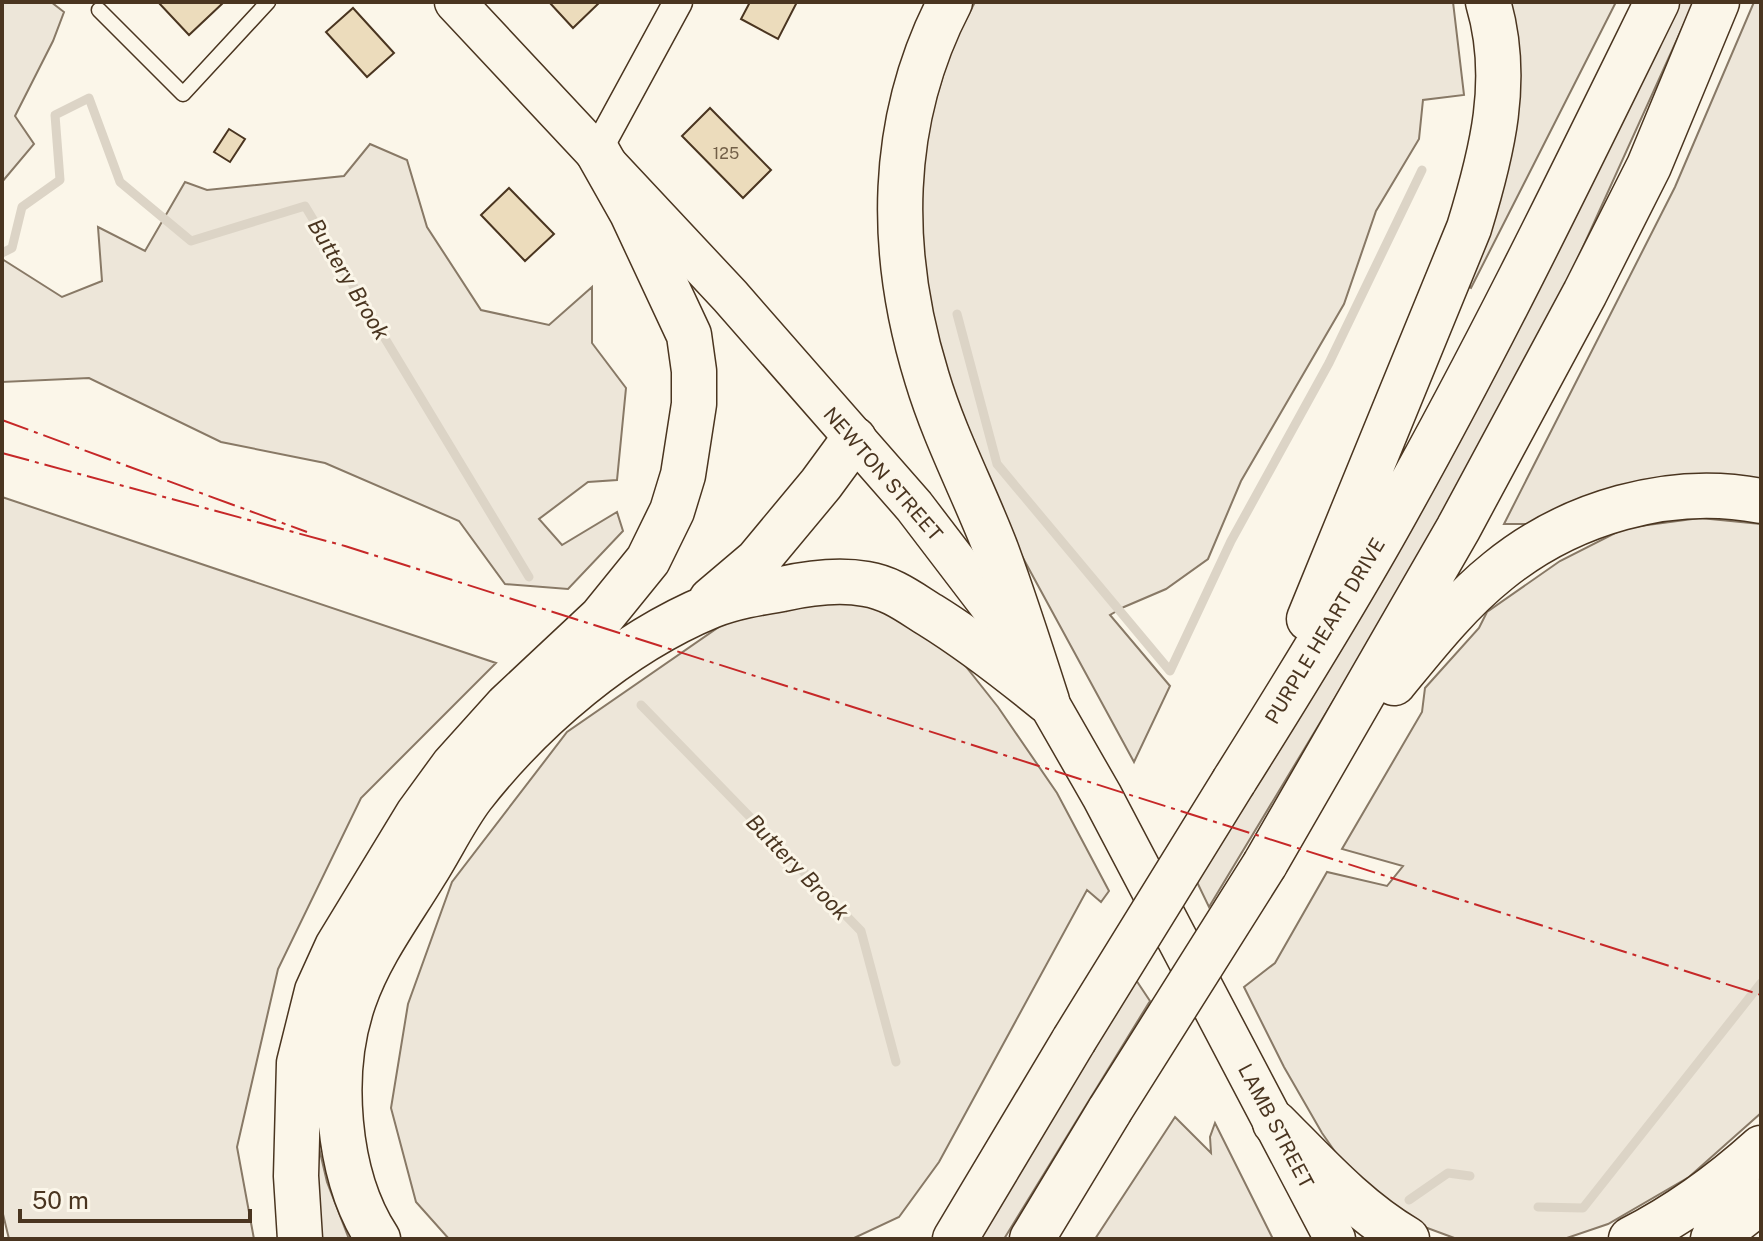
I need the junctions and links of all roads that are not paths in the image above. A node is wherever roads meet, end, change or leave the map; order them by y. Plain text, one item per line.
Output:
1 (268, 2) edge
2 (455, 2) edge
3 (678, 2) edge
4 (950, 2) edge
5 (1488, 2) edge
6 (1657, 2) edge
7 (1717, 2) edge
8 (99, 10) dead end
9 (597, 151) junction
10 (854, 439) junction
11 (1761, 501) edge
12 (694, 614) junction
13 (1047, 701) junction
14 (1274, 718) junction
15 (1324, 763) junction
16 (1216, 1014) joint
17 (1275, 1123) junction
18 (1761, 1148) edge
19 (1007, 1152) junction
20 (1761, 1201) edge
21 (300, 1239) edge
22 (378, 1239) edge
23 (928, 1239) edge
24 (955, 1239) edge
25 (1032, 1239) edge
26 (1335, 1239) edge
27 (1407, 1239) edge
28 (1631, 1239) edge
29 (1713, 1239) edge

1 - 8 lane
2 - 9 main road, NEWTON STREET
3 - 9 street
4 - 13 main road
5 - 14 main road
6 - 14 main road, PURPLE HEART DRIVE
7 - 15 main road
9 - 10 main road, NEWTON STREET
9 - 21 main road
10 - 12 main road
10 - 13 main road, NEWTON STREET
11 - 15 main road
12 - 13 main road
12 - 22 main road
13 - 16 main road, NEWTON STREET
14 - 19 main road, PURPLE HEART DRIVE, bridge
15 - 25 main road, bridge
16 - 17 main road, LAMB STREET
17 - 26 main road, LAMB STREET
17 - 27 main road
18 - 28 main road
19 - 23 main road
19 - 24 main road, PURPLE HEART DRIVE
20 - 29 main road

